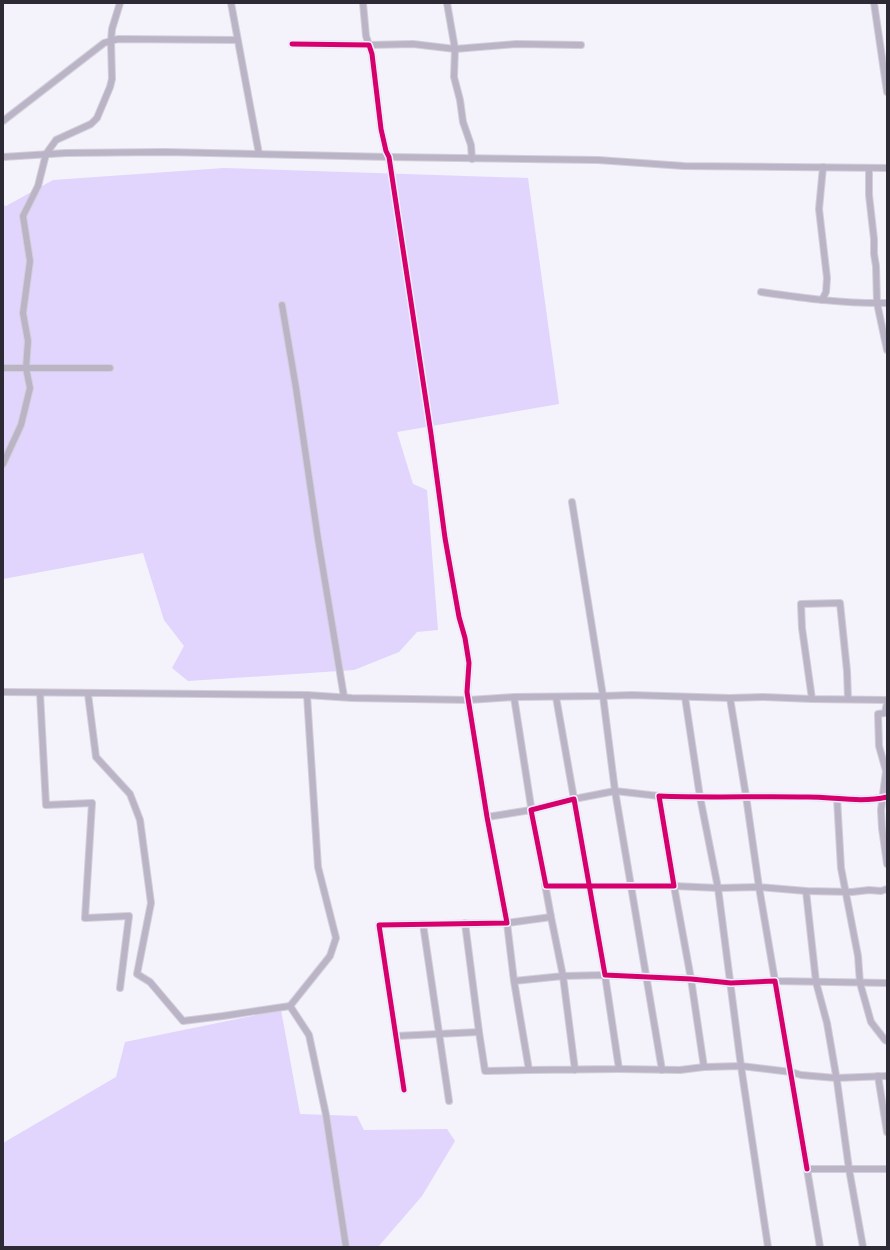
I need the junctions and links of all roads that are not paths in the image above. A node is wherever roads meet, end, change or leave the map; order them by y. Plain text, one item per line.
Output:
1 (120, 3) edge
2 (231, 3) edge
3 (363, 3) edge
4 (447, 3) edge
5 (874, 3) edge
6 (237, 40) junction
7 (111, 41) junction
8 (292, 44) dead end
9 (370, 45) junction
10 (581, 45) dead end
11 (456, 49) junction
12 (880, 53) junction
13 (887, 53) edge
14 (887, 92) edge
15 (3, 121) edge
16 (46, 154) junction
17 (259, 154) junction
18 (3, 157) edge
19 (389, 157) junction
20 (472, 159) junction
21 (823, 167) junction
22 (869, 168) junction
23 (887, 168) edge
24 (761, 292) dead end
25 (822, 300) junction
26 (877, 303) junction
27 (887, 303) edge
28 (282, 305) dead end
29 (887, 350) edge
30 (3, 368) edge
31 (26, 368) junction
32 (110, 368) dead end
33 (3, 464) edge
34 (572, 502) dead end
35 (3, 692) edge
36 (40, 693) junction
37 (88, 694) junction
38 (307, 695) junction
39 (602, 696) junction
40 (685, 696) junction
41 (344, 697) junction
42 (514, 697) junction
43 (556, 697) junction
44 (730, 698) junction
45 (812, 699) junction
46 (469, 700) junction
47 (848, 700) junction
48 (887, 701) edge
49 (886, 713) edge
50 (615, 791) junction
51 (659, 796) junction
52 (746, 796) junction
53 (700, 797) junction
54 (885, 797) edge
55 (837, 798) junction
56 (574, 799) junction
57 (531, 810) junction
58 (487, 816) junction
59 (887, 864) edge
60 (588, 885) junction
61 (631, 886) junction
62 (674, 886) junction
63 (718, 888) junction
64 (759, 888) junction
65 (887, 889) edge
66 (806, 891) junction
67 (846, 892) junction
68 (551, 917) junction
69 (465, 923) junction
70 (507, 923) junction
71 (424, 924) junction
72 (605, 975) junction
73 (562, 976) junction
74 (647, 977) junction
75 (691, 979) junction
76 (514, 981) junction
77 (775, 981) junction
78 (816, 982) junction
79 (731, 983) junction
80 (860, 983) junction
81 (887, 983) edge
82 (120, 988) dead end
83 (290, 1006) junction
84 (479, 1032) junction
85 (438, 1034) junction
86 (396, 1036) junction
87 (887, 1041) edge
88 (741, 1066) junction
89 (704, 1067) junction
90 (619, 1069) junction
91 (529, 1070) junction
92 (575, 1070) junction
93 (662, 1070) junction
94 (791, 1072) junction
95 (878, 1076) junction
96 (887, 1076) edge
97 (836, 1078) junction
98 (404, 1090) dead end
99 (449, 1101) dead end
100 (887, 1132) edge
101 (808, 1169) junction
102 (849, 1169) junction
103 (887, 1169) edge
104 (346, 1247) edge
105 (768, 1247) edge
106 (820, 1247) edge
107 (863, 1247) edge

1 - 7 street
2 - 6 street
3 - 9 street
4 - 11 street
5 - 12 street
6 - 7 street
6 - 17 street
7 - 15 street
7 - 16 street
8 - 9 street
9 - 11 street
9 - 19 street
10 - 11 street
11 - 20 street
12 - 13 street
12 - 14 street
16 - 17 street
16 - 18 street
16 - 31 street
17 - 19 street
19 - 20 street
19 - 46 street
20 - 21 street
21 - 22 street
21 - 25 street
22 - 23 street
22 - 26 street
24 - 25 street
25 - 26 street
26 - 27 street
26 - 29 street
28 - 41 street
30 - 31 street
31 - 32 street
31 - 33 street
34 - 39 street
35 - 36 street
36 - 37 street
36 - 82 street
37 - 38 street
37 - 83 street
38 - 41 street
38 - 83 street
39 - 40 street
39 - 43 street
39 - 50 street
40 - 44 street
40 - 53 street
41 - 46 street
42 - 43 street
42 - 46 street
42 - 57 street
43 - 56 street
44 - 45 street
44 - 52 street
45 - 47 street
45 - 47 street
46 - 58 street
47 - 48 street
48 - 49 street
49 - 54 street
50 - 51 street
50 - 56 street
50 - 61 street
51 - 53 street
51 - 62 street
52 - 53 street
52 - 55 street
52 - 64 street
53 - 63 street
54 - 55 street
54 - 59 street
55 - 67 street
56 - 57 street
56 - 60 street
57 - 58 street
57 - 60 street
57 - 68 street
58 - 70 street
60 - 61 street
60 - 72 street
61 - 62 street
61 - 74 street
62 - 63 street
62 - 75 street
63 - 64 street
63 - 79 street
64 - 66 street
64 - 77 street
65 - 67 street
66 - 67 street
66 - 78 street
67 - 80 street
68 - 70 street
68 - 73 street
69 - 70 street
69 - 71 street
69 - 84 street
70 - 76 street
71 - 85 street
71 - 86 street
72 - 73 street
72 - 74 street
72 - 90 street
73 - 76 street
73 - 92 street
74 - 75 street
74 - 93 street
75 - 79 street
75 - 89 street
76 - 91 street
77 - 78 street
77 - 79 street
77 - 94 street
78 - 80 street
78 - 97 street
79 - 88 street
80 - 81 street
80 - 87 street
83 - 104 street
84 - 85 street
84 - 91 street
85 - 86 street
85 - 99 street
86 - 98 street
88 - 89 street
88 - 94 street
88 - 105 street
89 - 93 street
90 - 92 street
90 - 93 street
91 - 92 street
94 - 97 street
94 - 101 street
95 - 96 street
95 - 97 street
95 - 100 street
97 - 102 street
101 - 102 street
101 - 106 street
102 - 103 street
102 - 107 street

